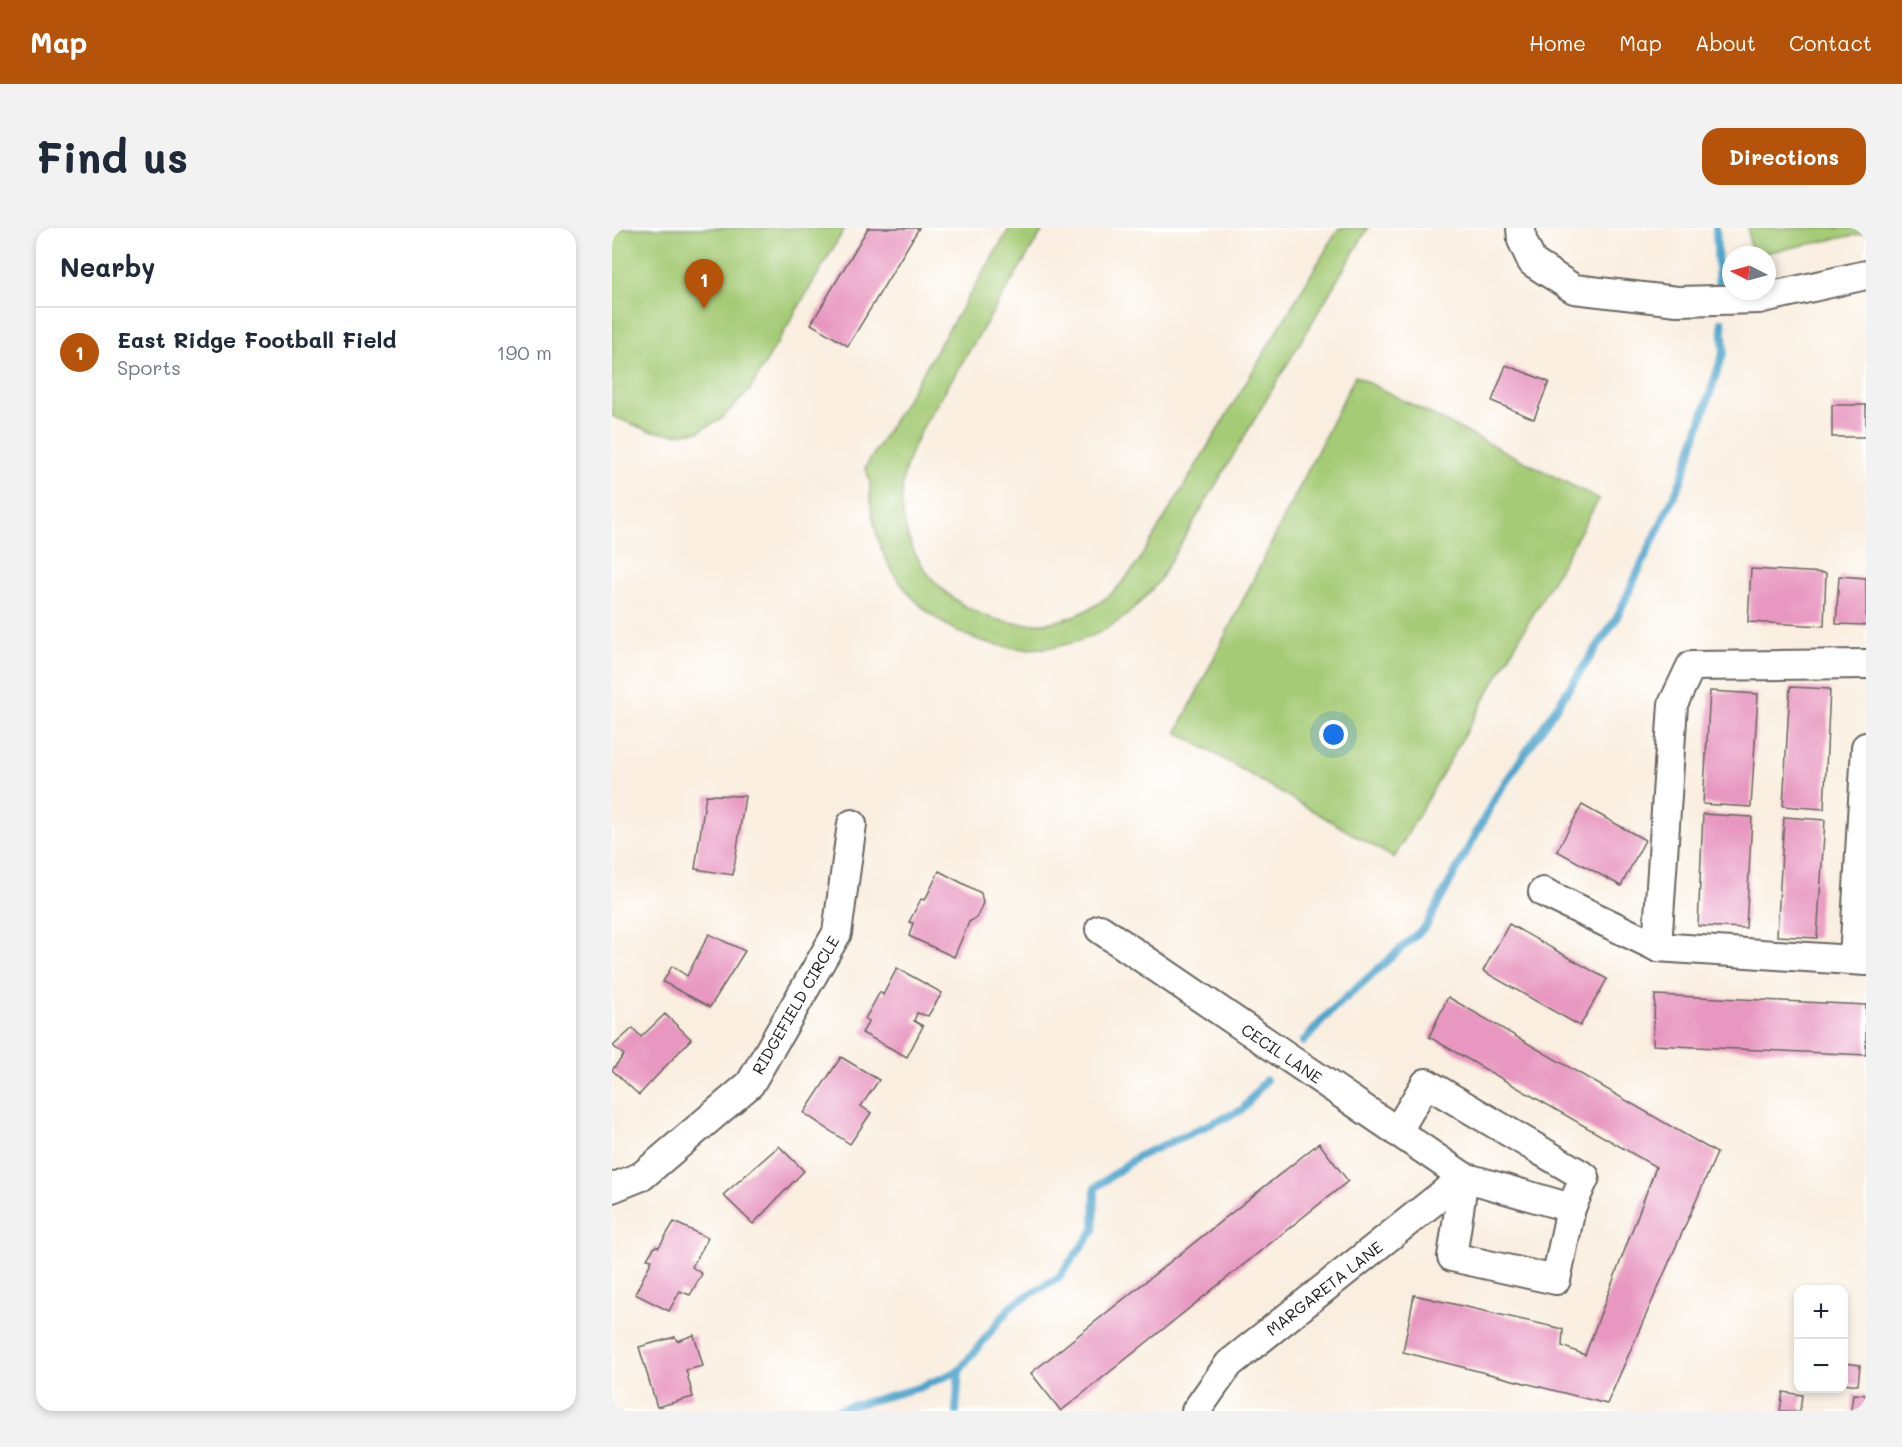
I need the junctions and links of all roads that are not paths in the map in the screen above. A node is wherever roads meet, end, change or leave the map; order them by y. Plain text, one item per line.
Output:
1 (1521, 228) edge
2 (1866, 275) edge
3 (1866, 664) edge
4 (1866, 747) edge
5 (852, 824) dead end
6 (1543, 892) dead end
7 (1100, 929) dead end
8 (1657, 947) junction
9 (1860, 960) edge
10 (1397, 1132) junction
11 (1464, 1177) junction
12 (612, 1188) edge
13 (1571, 1208) junction
14 (1196, 1411) edge

1 - 2 street
3 - 8 street
4 - 9 street
5 - 12 street, RIDGEFIELD CIRCLE
6 - 8 street
7 - 10 street, CECIL LANE
8 - 9 street
10 - 11 street, CECIL LANE
10 - 13 street
11 - 13 street, CECIL LANE
11 - 13 street
11 - 14 street, MARGARETA LANE

